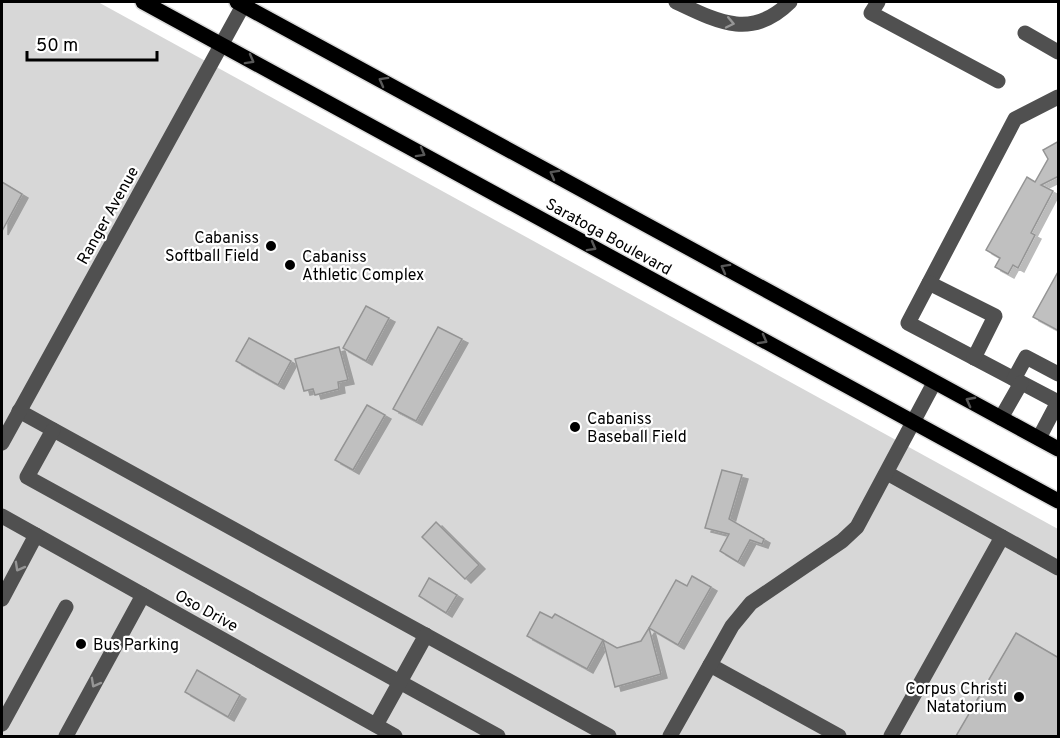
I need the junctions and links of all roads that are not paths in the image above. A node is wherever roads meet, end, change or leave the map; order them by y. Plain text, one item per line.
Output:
1 (143, 2) edge
2 (676, 2) edge
3 (790, 2) edge
4 (878, 2) edge
5 (242, 3) edge
6 (1025, 33) dead end
7 (221, 44) junction
8 (1059, 51) edge
9 (998, 81) dead end
10 (1059, 97) edge
11 (929, 283) junction
12 (974, 358) junction
13 (1059, 374) edge
14 (1018, 381) junction
15 (934, 383) junction
16 (1058, 402) edge
17 (19, 411) junction
18 (1001, 418) junction
19 (914, 422) junction
20 (53, 430) junction
21 (1039, 438) junction
22 (2, 443) edge
23 (1059, 449) edge
24 (887, 473) junction
25 (1059, 501) edge
26 (2, 516) edge
27 (36, 535) junction
28 (1002, 537) junction
29 (1059, 568) edge
30 (143, 595) junction
31 (2, 599) edge
32 (66, 607) dead end
33 (426, 635) junction
34 (710, 665) junction
35 (400, 682) junction
36 (2, 724) edge
37 (376, 726) junction
38 (66, 736) edge
39 (395, 736) edge
40 (498, 736) edge
41 (609, 736) edge
42 (670, 736) edge
43 (839, 736) edge
44 (891, 736) edge

1 - 7 main road, Saratoga Boulevard
2 -> 3 street
4 - 9 street
5 - 7 street, Ranger Avenue
15 -> 5 main road, Saratoga Boulevard
6 - 8 street
7 - 17 street, Ranger Avenue
7 -> 19 main road, Saratoga Boulevard
10 - 11 street
11 - 12 street
11 - 12 street
12 - 14 street
13 - 14 street
14 - 16 street
14 - 18 street
18 -> 15 main road, Saratoga Boulevard
15 - 19 street
16 - 21 street
17 - 20 street
17 - 22 street, Ranger Avenue
18 - 21 main road, Saratoga Boulevard
19 - 24 street
19 - 25 main road, Saratoga Boulevard
20 - 33 street
20 - 35 street
21 - 23 main road, Saratoga Boulevard
24 - 28 street
24 - 34 street
26 - 27 street, Oso Drive
27 - 30 street, Oso Drive
27 -> 31 street
28 - 29 street
28 - 44 street
30 - 37 street, Oso Drive
30 -> 38 street
32 - 36 street
33 - 35 street
33 - 41 street
34 - 42 street
34 - 43 street
35 - 37 street
35 - 40 street
37 - 39 street, Oso Drive

